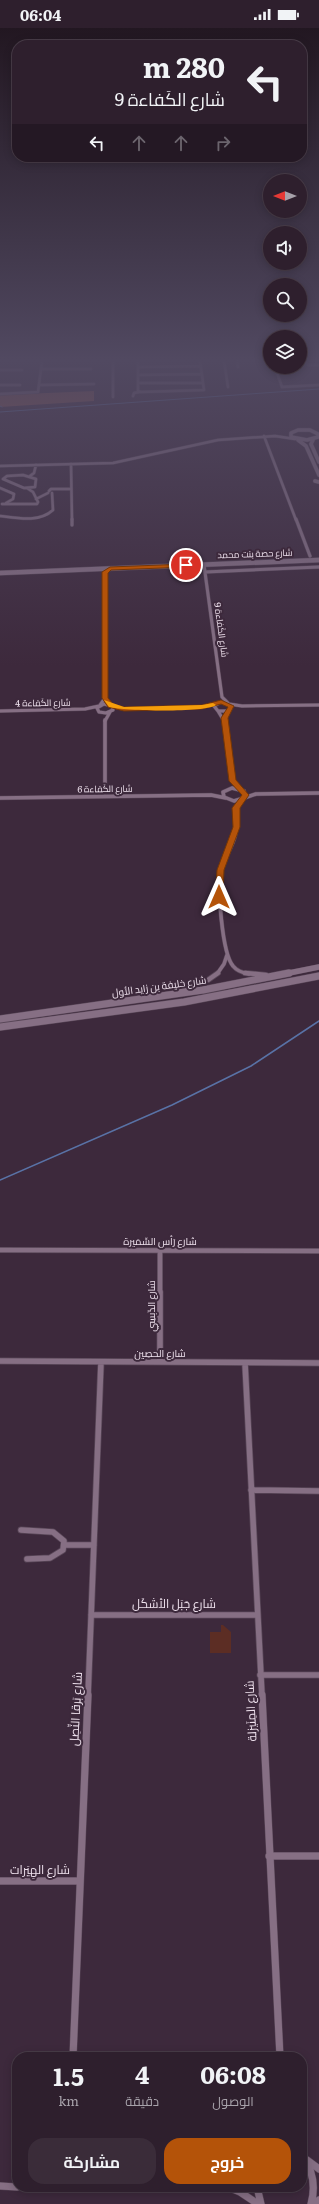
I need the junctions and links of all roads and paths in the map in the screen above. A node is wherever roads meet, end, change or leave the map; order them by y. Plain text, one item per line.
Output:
1 (119, 463) edge
2 (274, 463) edge
3 (313, 463) edge
4 (71, 464) junction
5 (36, 465) junction
6 (0, 466) edge
7 (319, 475) edge
8 (30, 476) junction
9 (1, 478) edge
10 (35, 487) junction
11 (0, 488) edge
12 (28, 488) junction
13 (71, 489) junction
14 (33, 493) junction
15 (50, 493) junction
16 (42, 496) junction
17 (52, 497) junction
18 (36, 499) junction
19 (10, 501) junction
20 (1, 504) edge
21 (15, 504) junction
22 (0, 517) edge
23 (72, 525) dead end
24 (310, 556) junction
25 (319, 556) edge
26 (319, 560) edge
27 (204, 565) junction
28 (319, 567) edge
29 (0, 569) edge
30 (98, 569) junction
31 (110, 569) junction
32 (205, 572) junction
33 (0, 573) edge
34 (105, 573) junction
35 (222, 697) junction
36 (105, 698) junction
37 (229, 703) junction
38 (216, 704) junction
39 (319, 705) edge
40 (100, 706) junction
41 (111, 706) junction
42 (242, 706) junction
43 (202, 707) junction
44 (85, 709) junction
45 (124, 709) junction
46 (217, 710) junction
47 (229, 710) junction
48 (0, 711) edge
49 (99, 712) junction
50 (110, 712) junction
51 (224, 718) junction
52 (105, 720) junction
53 (232, 781) junction
54 (241, 789) junction
55 (225, 790) junction
56 (105, 792) dead end
57 (319, 793) edge
58 (256, 794) junction
59 (211, 795) junction
60 (0, 798) edge
61 (227, 799) junction
62 (242, 799) junction
63 (236, 808) junction
64 (227, 954) junction
65 (319, 967) edge
66 (284, 975) junction
67 (319, 976) edge
68 (169, 995) junction
69 (0, 1019) edge
70 (0, 1027) edge
71 (0, 1250) edge
72 (160, 1250) junction
73 (319, 1251) edge
74 (160, 1361) junction
75 (0, 1362) edge
76 (101, 1362) junction
77 (245, 1363) junction
78 (319, 1363) edge
79 (251, 1490) junction
80 (319, 1491) edge
81 (21, 1530) dead end
82 (64, 1545) junction
83 (94, 1545) junction
84 (27, 1559) dead end
85 (91, 1615) junction
86 (257, 1615) junction
87 (260, 1674) junction
88 (319, 1675) edge
89 (269, 1856) junction
90 (319, 1856) edge
91 (0, 1881) edge
92 (80, 1881) junction
93 (73, 2052) edge
94 (280, 2052) edge
95 (307, 2159) edge
96 (307, 2163) edge
97 (319, 2169) edge
98 (0, 2186) edge
99 (12, 2186) edge
100 (240, 2192) edge
101 (257, 2192) edge
102 (319, 2200) edge
103 (260, 2204) edge
104 (312, 2204) edge

1 - 4 street
2 - 24 street
3 - 7 main road
4 - 5 street
4 - 13 street
5 - 6 street
5 - 8 street
8 - 9 street
8 - 10 street
9 - 12 street
10 - 12 street
10 - 14 street
11 - 19 street
12 - 14 street
13 - 15 street
13 - 23 street
14 - 16 street
14 - 18 street
15 - 16 street
15 - 17 street
16 - 17 street
16 - 18 street
17 - 22 street
18 - 21 street
19 - 20 street
19 - 21 street
20 - 21 street
24 - 25 main road, شارع حصة بنت محمد
24 - 29 main road, شارع حصة بنت محمد
26 - 27 main road, شارع حصة بنت محمد
27 - 31 main road, شارع حصة بنت محمد
27 - 32 street, شارع الكَفاءة 9
28 - 32 street
30 - 31 main road, شارع حصة بنت محمد
30 - 33 main road, شارع حصة بنت محمد
30 - 34 street
31 - 34 street
32 - 35 street, شارع الكَفاءة 9
34 - 36 street
35 - 37 street
35 - 38 street
36 - 40 street
36 - 41 street
37 - 38 street
37 - 42 street
37 - 47 street
38 - 43 street
38 - 46 street
39 - 42 street
40 - 41 street, شارع الكَفاءة 4
40 - 44 street, شارع الكَفاءة 4
40 - 49 street
41 - 45 street
41 - 50 street
42 - 47 street
43 - 45 street
43 - 46 street
44 - 48 street, شارع الكَفاءة 4
44 - 49 street, شارع الكَفاءة 4
45 - 50 street
46 - 47 street
46 - 51 street
47 - 51 street
49 - 50 street, شارع الكَفاءة 4
49 - 52 street
50 - 52 street
51 - 53 street
52 - 56 street
53 - 54 street
53 - 55 street
54 - 55 street, شارع الكَفاءة 6
54 - 58 street
54 - 62 street
55 - 59 street, شارع الكَفاءة 6
55 - 61 street
57 - 58 street
58 - 62 street
59 - 60 street, شارع الكَفاءة 6
59 - 61 street, شارع الكَفاءة 6
61 - 62 street, شارع الكَفاءة 6
61 - 63 street
62 - 63 street
63 - 64 street
64 - 66 street
64 - 68 street
65 - 66 main road, شارع خليفة بن زايد الأول
66 - 68 main road, شارع خليفة بن زايد الأول
67 - 70 main road, شارع خليفة بن زايد الأول
68 - 69 main road, شارع خليفة بن زايد الأول
71 - 72 street, شارع رَأس السِّمَيرة
72 - 73 street, شارع رَأس السِّمَيرة
72 - 74 street, شارع الدِّبسِي
74 - 76 street, شارع الحصِين
74 - 77 street, شارع الحصِين
75 - 76 street, شارع الحصِين
76 - 83 street, شارع بَرقا النِّصِل
77 - 78 street, شارع الحصِين
77 - 79 street, شارع المِنَيزلة
79 - 80 street
79 - 86 street, شارع المِنَيزلة
81 - 82 street
82 - 83 street
82 - 84 street
83 - 85 street, شارع بَرقا النِّصِل
85 - 86 street, شارع جَبَل الأشكَل
85 - 92 street, شارع بَرقا النِّصِل
86 - 87 street, شارع المِنَيزلة
87 - 88 street
87 - 89 street, شارع المِنَيزلة
89 - 90 street
89 - 94 street, شارع المِنَيزلة
91 - 92 street, شارع الهِيَرات
92 - 93 street, شارع بَرقا النِّصِل
95 - 97 street
96 - 104 street
98 - 99 street
100 - 103 street
101 - 103 street
102 - 104 street

